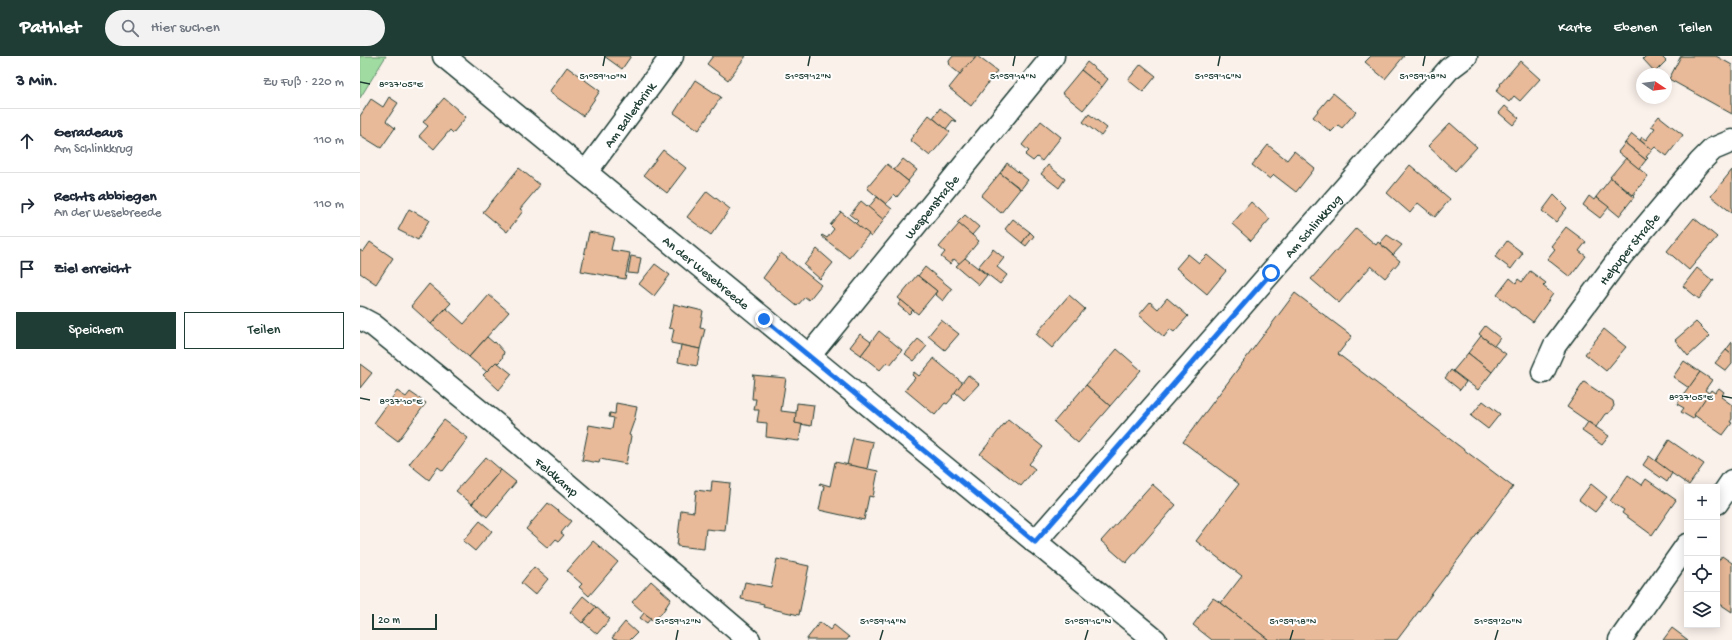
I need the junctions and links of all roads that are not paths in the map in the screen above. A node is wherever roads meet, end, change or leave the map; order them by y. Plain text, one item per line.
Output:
1 (444, 56) edge
2 (672, 56) edge
3 (1053, 56) edge
4 (1466, 56) edge
5 (1732, 141) edge
6 (586, 172) junction
7 (360, 318) edge
8 (809, 356) junction
9 (1543, 372) dead end
10 (1732, 481) edge
11 (1720, 499) edge
12 (1035, 542) junction
13 (1684, 549) edge
14 (749, 640) edge
15 (1155, 640) edge
16 (1620, 640) edge

1 - 6 street, An der Wesebreede
2 - 6 street, Am Ballerbrink
3 - 8 street, Wespenstraße
4 - 12 street, Am Schlinkkrug
5 - 9 street, Helpuper Straße
6 - 8 street, An der Wesebreede
7 - 14 street, Feldkamp
8 - 12 street, An der Wesebreede
10 - 11 street
12 - 15 street, An der Wesebreede
13 - 16 street

